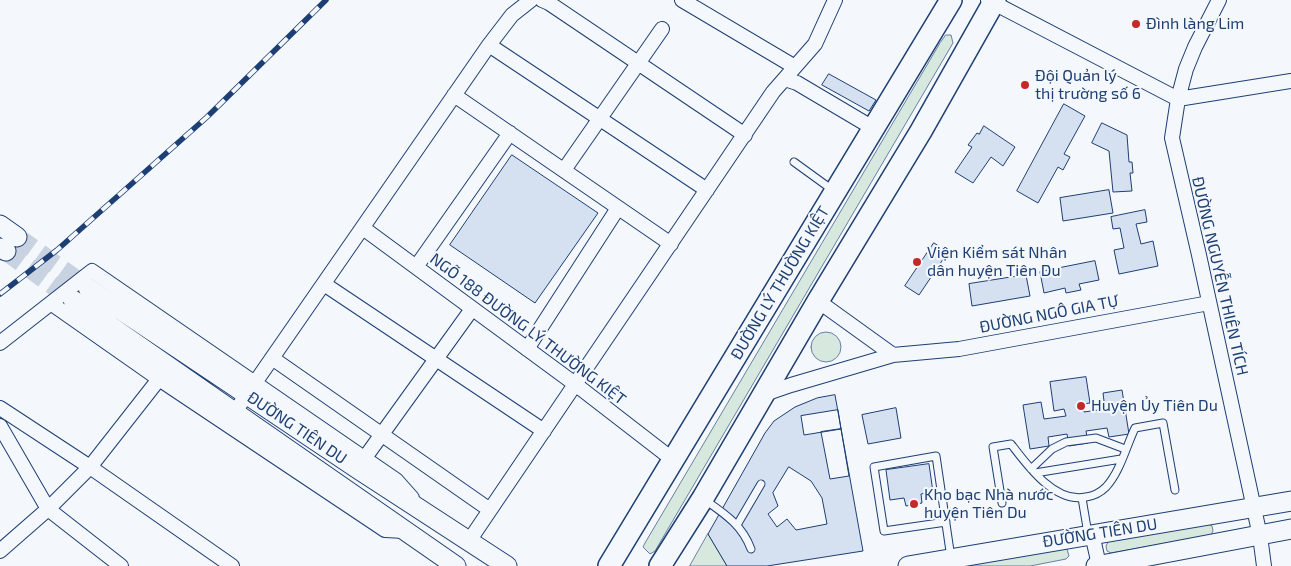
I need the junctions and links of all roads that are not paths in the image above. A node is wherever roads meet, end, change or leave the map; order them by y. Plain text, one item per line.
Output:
1 (531, 0) edge
2 (542, 0) edge
3 (835, 0) edge
4 (951, 0) edge
5 (1219, 0) edge
6 (992, 1) edge
7 (691, 2) edge
8 (662, 29) dead end
9 (489, 45) junction
10 (639, 63) junction
11 (794, 67) junction
12 (785, 80) junction
13 (1291, 81) edge
14 (454, 95) junction
15 (1178, 99) junction
16 (600, 119) junction
17 (873, 128) junction
18 (510, 133) junction
19 (745, 134) junction
20 (794, 162) dead end
21 (564, 170) junction
22 (707, 190) junction
23 (835, 192) junction
24 (618, 208) junction
25 (0, 225) edge
26 (362, 228) junction
27 (671, 244) junction
28 (8, 245) tunnel mouth
29 (416, 267) junction
30 (324, 284) junction
31 (88, 288) tunnel mouth
32 (73, 300) tunnel mouth
33 (818, 301) junction
34 (1209, 303) junction
35 (52, 304) junction
36 (472, 308) junction
37 (0, 343) edge
38 (527, 349) junction
39 (893, 355) junction
40 (272, 358) junction
41 (437, 360) junction
42 (159, 379) junction
43 (575, 384) junction
44 (252, 388) junction
45 (765, 394) junction
46 (0, 408) edge
47 (234, 413) junction
48 (0, 426) edge
49 (544, 431) junction
50 (382, 434) junction
51 (1125, 450) junction
52 (672, 458) junction
53 (1121, 459) junction
54 (361, 464) junction
55 (90, 467) junction
56 (1033, 471) junction
57 (761, 484) dead end
58 (1175, 490) dead end
59 (703, 498) junction
60 (1082, 498) junction
61 (1291, 501) edge
62 (1002, 503) dead end
63 (1253, 508) junction
64 (48, 509) junction
65 (490, 510) junction
66 (946, 522) junction
67 (737, 525) junction
68 (1291, 529) edge
69 (405, 531) junction
70 (1090, 534) junction
71 (1260, 536) junction
72 (469, 541) junction
73 (751, 548) dead end
74 (0, 550) edge
75 (951, 558) junction
76 (454, 565) edge
77 (122, 566) edge
78 (232, 566) edge
79 (507, 566) edge
80 (609, 566) edge
81 (660, 566) edge
82 (908, 566) edge
83 (1098, 566) edge
84 (1264, 566) edge

1 - 9 street
2 - 10 street
3 - 11 street
4 - 17 main road, ĐƯỜNG LÝ THƯỜNG KIỆT
5 - 15 street, ĐƯỜNG NGUYỄN THIÊN TÍCH
6 - 15 street
6 - 33 main road
7 - 11 street
8 - 10 street
9 - 14 street
9 - 16 street
10 - 16 street
10 - 19 street
11 - 12 street
12 - 17 street
12 - 19 street
13 - 15 street
14 - 18 street
14 - 26 street
15 - 34 street, ĐƯỜNG NGUYỄN THIÊN TÍCH
16 - 21 street
16 - 22 street
17 - 23 main road, ĐƯỜNG LÝ THƯỜNG KIỆT
18 - 21 street
18 - 29 street
19 - 22 street
20 - 23 lane
21 - 24 street
22 - 27 street
23 - 52 main road, ĐƯỜNG LÝ THƯỜNG KIỆT
24 - 27 street
24 - 38 street
25 - 28 main road
26 - 29 street, NGÕ 188 ĐƯỜNG LÝ THƯỜNG KIỆT
26 - 30 street
27 - 43 street
29 - 36 street, NGÕ 188 ĐƯỜNG LÝ THƯỜNG KIỆT
30 - 40 street
30 - 41 street
31 - 44 main road, ĐƯỜNG TIÊN DU
32 - 47 main road, ĐƯỜNG TIÊN DU
33 - 39 street
33 - 45 main road
34 - 39 street, ĐƯỜNG NGÔ GIA TỰ
34 - 63 street, ĐƯỜNG NGUYỄN THIÊN TÍCH
35 - 37 street
35 - 42 street
35 - 44 street
36 - 38 street, NGÕ 188 ĐƯỜNG LÝ THƯỜNG KIỆT
36 - 41 street
38 - 43 street, NGÕ 188 ĐƯỜNG LÝ THƯỜNG KIỆT
39 - 45 street, ĐƯỜNG NGÔ GIA TỰ
40 - 44 street
40 - 50 street
41 - 49 street
41 - 50 street
42 - 55 street
42 - 69 street
43 - 49 street
43 - 52 street, NGÕ 188 ĐƯỜNG LÝ THƯỜNG KIỆT
44 - 47 street
44 - 54 main road, ĐƯỜNG TIÊN DU
45 - 59 main road
46 - 55 street
47 - 69 main road, ĐƯỜNG TIÊN DU
48 - 64 street
49 - 65 street
50 - 54 street
50 - 65 street
51 - 53 lane
51 - 56 lane
51 - 58 lane
52 - 80 main road, ĐƯỜNG LÝ THƯỜNG KIỆT
53 - 56 lane
53 - 60 lane
54 - 72 main road, ĐƯỜNG TIÊN DU
55 - 64 street
55 - 78 street
56 - 60 lane
56 - 62 lane
57 - 67 lane
59 - 67 lane
59 - 81 main road
60 - 70 lane
61 - 63 main road, ĐƯỜNG TIÊN DU
63 - 70 main road, ĐƯỜNG TIÊN DU
63 - 71 street, ĐƯỜNG NGUYỄN THIÊN TÍCH
64 - 74 street
64 - 77 street
65 - 72 street
66 - 66 lane
66 - 75 lane
67 - 73 lane
68 - 71 main road, ĐƯỜNG TIÊN DU
69 - 76 main road, ĐƯỜNG TIÊN DU
70 - 75 main road, ĐƯỜNG TIÊN DU
70 - 83 street
71 - 83 main road, ĐƯỜNG TIÊN DU
71 - 84 street, ĐƯỜNG NGUYỄN THIÊN TÍCH
72 - 79 main road, ĐƯỜNG TIÊN DU
75 - 82 main road, ĐƯỜNG TIÊN DU

